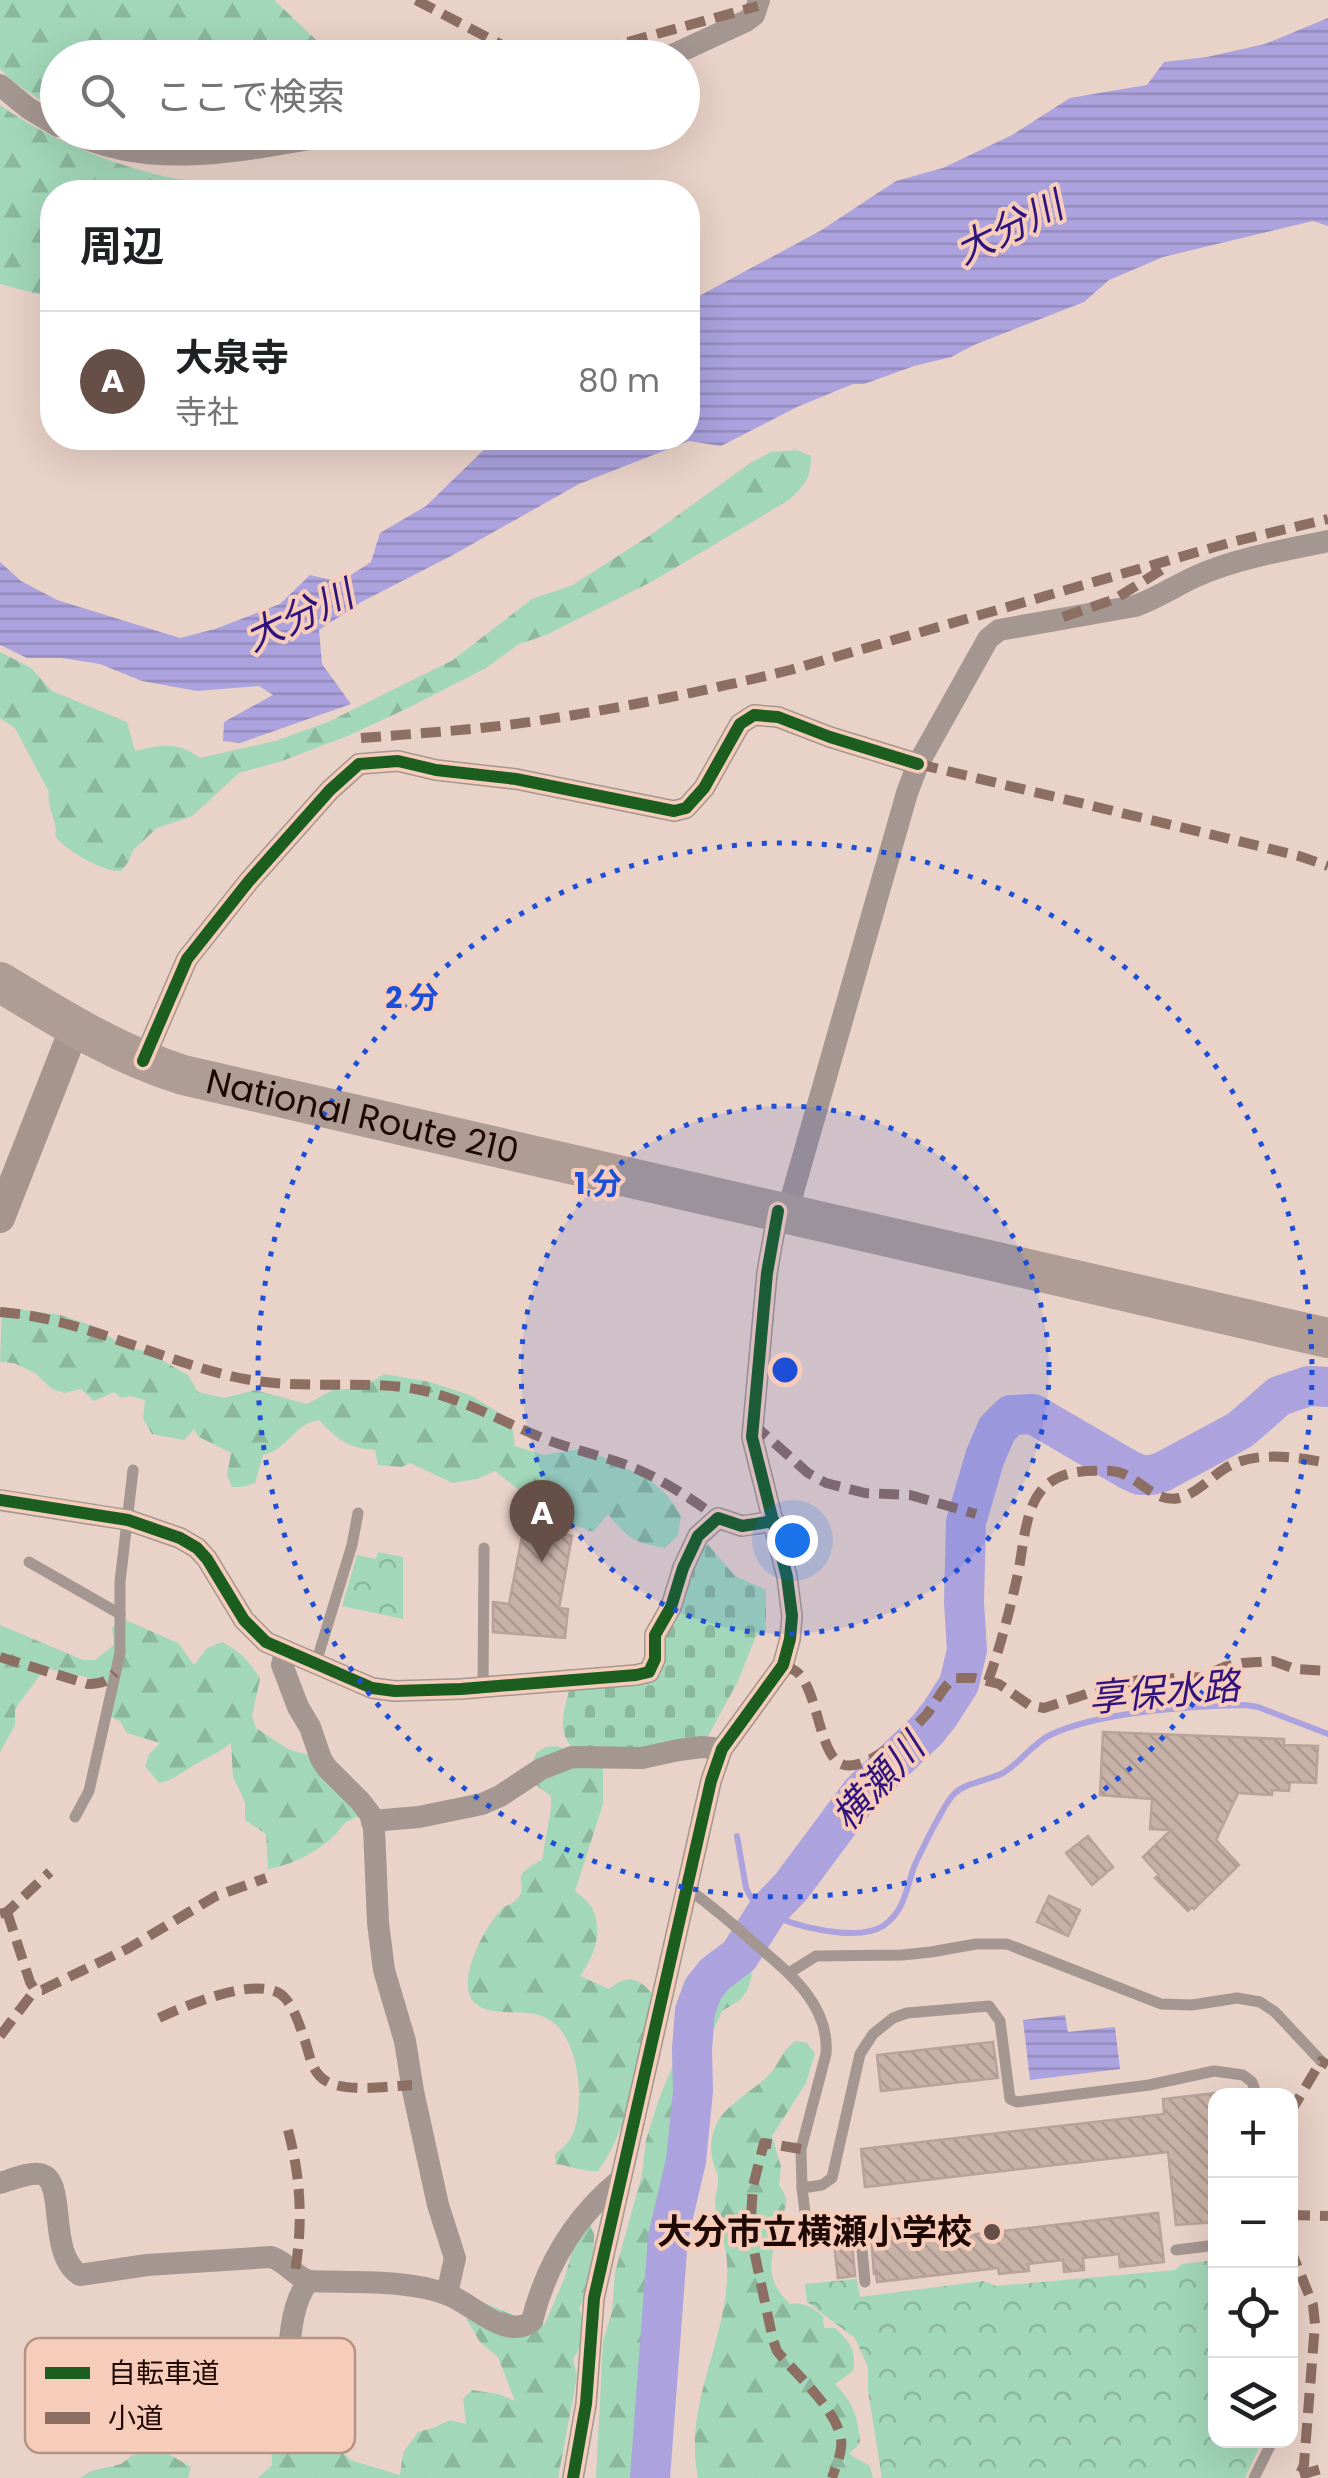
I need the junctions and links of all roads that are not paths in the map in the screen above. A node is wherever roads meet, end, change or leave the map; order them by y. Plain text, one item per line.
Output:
1 (758, 0) edge
2 (700, 42) edge
3 (0, 85) edge
4 (40, 115) edge
5 (132, 150) edge
6 (235, 150) edge
7 (1328, 540) edge
8 (918, 764) junction
9 (0, 982) edge
10 (75, 1027) junction
11 (143, 1061) junction
12 (782, 1212) junction
13 (0, 1218) edge
14 (1328, 1338) edge
15 (133, 1470) dead end
16 (0, 1500) edge
17 (358, 1513) dead end
18 (128, 1520) junction
19 (774, 1522) junction
20 (484, 1548) dead end
21 (29, 1562) dead end
22 (120, 1614) junction
23 (284, 1652) junction
24 (316, 1663) junction
25 (483, 1687) junction
26 (722, 1749) junction
27 (75, 1816) dead end
28 (372, 1821) junction
29 (687, 1888) junction
30 (789, 1973) junction
31 (1321, 2060) dead end
32 (1255, 2088) edge
33 (620, 2180) junction
34 (0, 2183) edge
35 (802, 2188) junction
36 (1208, 2246) edge
37 (1176, 2250) dead end
38 (309, 2281) junction
39 (866, 2282) dead end
40 (447, 2294) junction
41 (292, 2338) edge
42 (1269, 2448) edge
43 (573, 2478) edge
44 (1254, 2478) edge

1 - 2 street
3 - 4 street
5 - 6 street
7 - 8 street
8 - 11 street
8 - 12 street
9 - 10 highway, National Route 210
10 - 11 highway, National Route 210
10 - 13 street
11 - 12 highway, National Route 210
12 - 14 highway, National Route 210
12 - 19 street
15 - 18 lane
16 - 18 street
17 - 24 lane
18 - 22 lane
18 - 23 street
19 - 25 street
19 - 26 street
20 - 25 lane
21 - 22 lane
22 - 27 lane
23 - 24 street
23 - 28 street
24 - 25 street
26 - 28 street
26 - 29 street
28 - 40 street
29 - 30 lane
29 - 33 street
30 - 31 lane
30 - 35 lane
32 - 35 lane
33 - 40 street
33 - 43 street
34 - 38 street
35 - 39 lane
36 - 37 lane
38 - 40 street
38 - 41 street
42 - 44 lane

